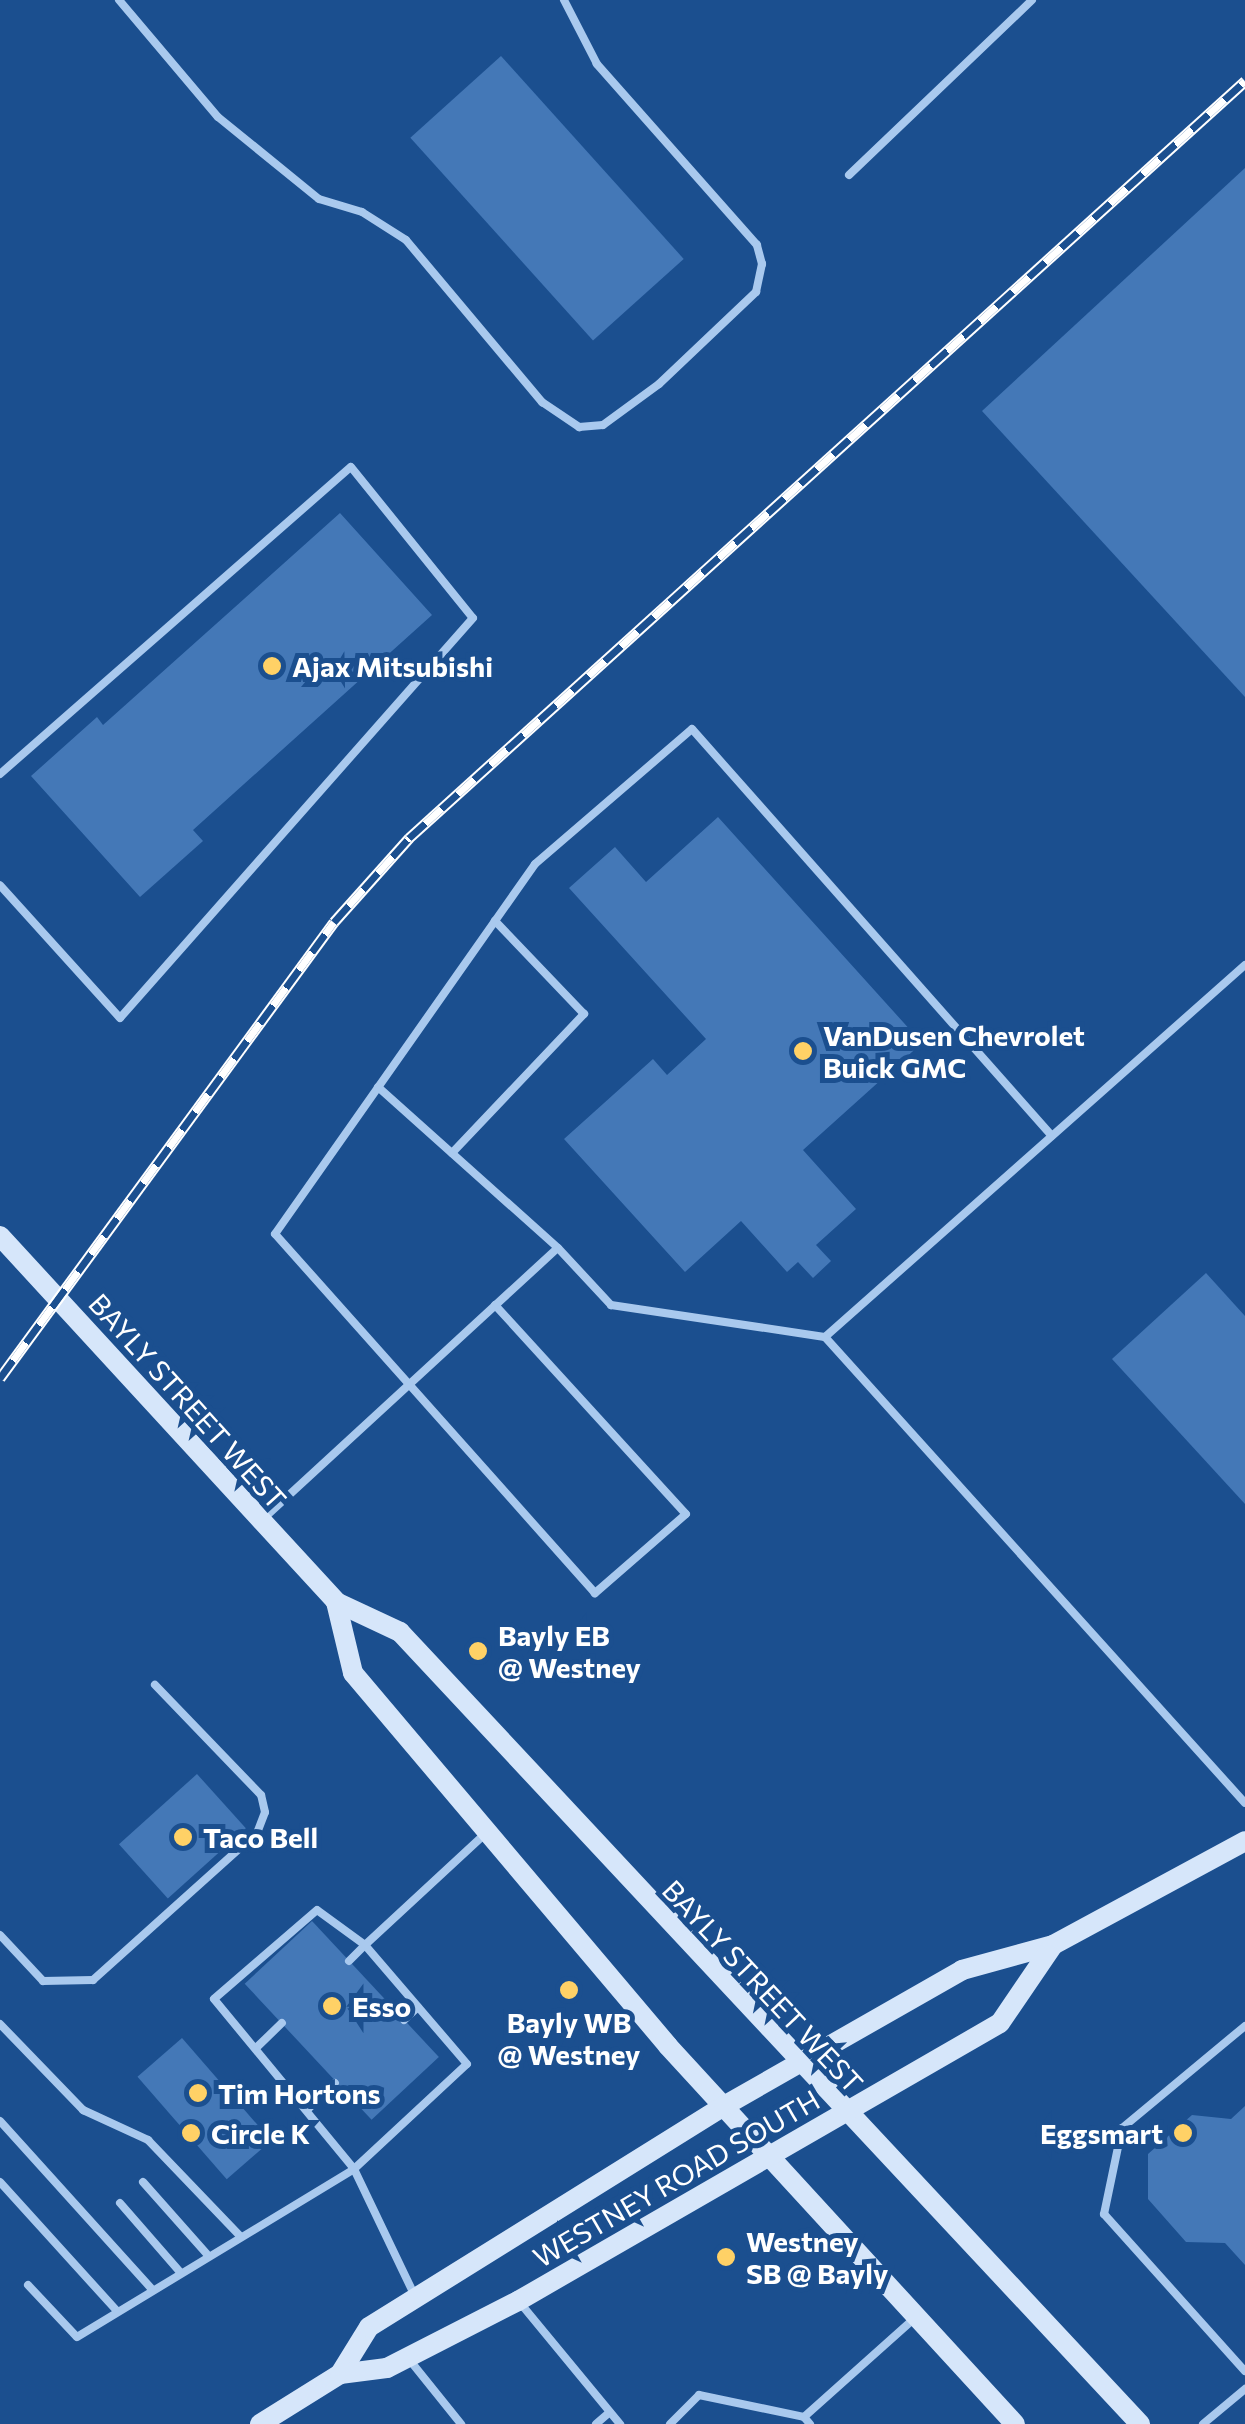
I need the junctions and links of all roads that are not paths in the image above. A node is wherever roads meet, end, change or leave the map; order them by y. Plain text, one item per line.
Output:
1 (564, 0) edge
2 (1032, 0) edge
3 (123, 2) edge
4 (849, 175) dead end
5 (0, 774) edge
6 (0, 885) edge
7 (495, 921) junction
8 (1245, 965) edge
9 (378, 1088) junction
10 (1052, 1136) junction
11 (452, 1153) junction
12 (0, 1236) edge
13 (558, 1248) junction
14 (496, 1304) junction
15 (824, 1338) junction
16 (410, 1383) junction
17 (261, 1521) junction
18 (336, 1602) junction
19 (155, 1684) dead end
20 (1245, 1804) edge
21 (487, 1832) junction
22 (1242, 1848) edge
23 (0, 1936) edge
24 (365, 1945) junction
25 (1053, 1945) junction
26 (349, 1961) dead end
27 (418, 2007) junction
28 (404, 2020) dead end
29 (0, 2024) edge
30 (282, 2024) dead end
31 (1245, 2026) edge
32 (256, 2048) junction
33 (798, 2066) junction
34 (335, 2083) dead end
35 (724, 2106) junction
36 (309, 2108) junction
37 (844, 2113) junction
38 (0, 2121) edge
39 (772, 2155) junction
40 (354, 2169) junction
41 (0, 2182) edge
42 (143, 2182) dead end
43 (120, 2203) dead end
44 (240, 2236) junction
45 (207, 2254) junction
46 (180, 2272) junction
47 (28, 2284) dead end
48 (151, 2288) junction
49 (416, 2298) junction
50 (518, 2301) junction
51 (116, 2310) junction
52 (918, 2315) junction
53 (408, 2358) junction
54 (1245, 2371) edge
55 (340, 2374) junction
56 (1245, 2388) edge
57 (610, 2412) junction
58 (804, 2422) edge
59 (260, 2424) edge
60 (461, 2424) edge
61 (596, 2424) edge
62 (620, 2424) edge
63 (670, 2424) edge
64 (1016, 2424) edge
65 (1140, 2424) edge
66 (1204, 2424) edge

1 - 3 lane
2 - 4 lane
5 - 6 lane
7 - 9 lane
7 - 10 lane
7 - 11 lane
8 - 10 lane
9 - 11 lane
9 - 16 lane
10 - 15 lane
11 - 13 lane
12 - 17 main road, BAYLY STREET WEST
13 - 14 lane
13 - 15 lane
14 - 16 lane
14 - 16 lane
15 - 20 lane
16 - 17 lane
17 - 18 main road, BAYLY STREET WEST
18 - 21 main road, BAYLY STREET WEST
18 - 33 main road, BAYLY STREET WEST
19 - 23 lane
21 - 24 lane
21 - 35 main road, BAYLY STREET WEST
22 - 25 main road, WESTNEY ROAD SOUTH
24 - 26 lane
24 - 27 lane
24 - 32 lane
25 - 33 main road, WESTNEY ROAD SOUTH
25 - 37 main road, WESTNEY ROAD SOUTH
27 - 28 lane
27 - 40 lane
29 - 44 lane
30 - 32 lane
31 - 54 lane
32 - 36 lane
33 - 35 main road, WESTNEY ROAD SOUTH
33 - 37 main road, BAYLY STREET WEST
34 - 36 lane
35 - 39 main road, BAYLY STREET WEST
35 - 49 main road, WESTNEY ROAD SOUTH
36 - 40 lane
37 - 39 main road, WESTNEY ROAD SOUTH
37 - 65 main road, BAYLY STREET WEST
38 - 48 lane
39 - 50 main road, WESTNEY ROAD SOUTH
39 - 52 main road, BAYLY STREET WEST
40 - 44 lane
40 - 49 lane
41 - 51 lane
42 - 45 lane
43 - 46 lane
44 - 45 lane
45 - 46 lane
46 - 48 lane
47 - 51 lane
48 - 51 lane
49 - 55 main road, WESTNEY ROAD SOUTH
50 - 53 main road, WESTNEY ROAD SOUTH
50 - 57 lane
52 - 58 lane
52 - 64 main road, BAYLY STREET WEST
53 - 55 main road, WESTNEY ROAD SOUTH
53 - 60 lane
55 - 59 main road, WESTNEY ROAD SOUTH
56 - 66 lane
57 - 61 lane
57 - 62 lane
58 - 63 lane

